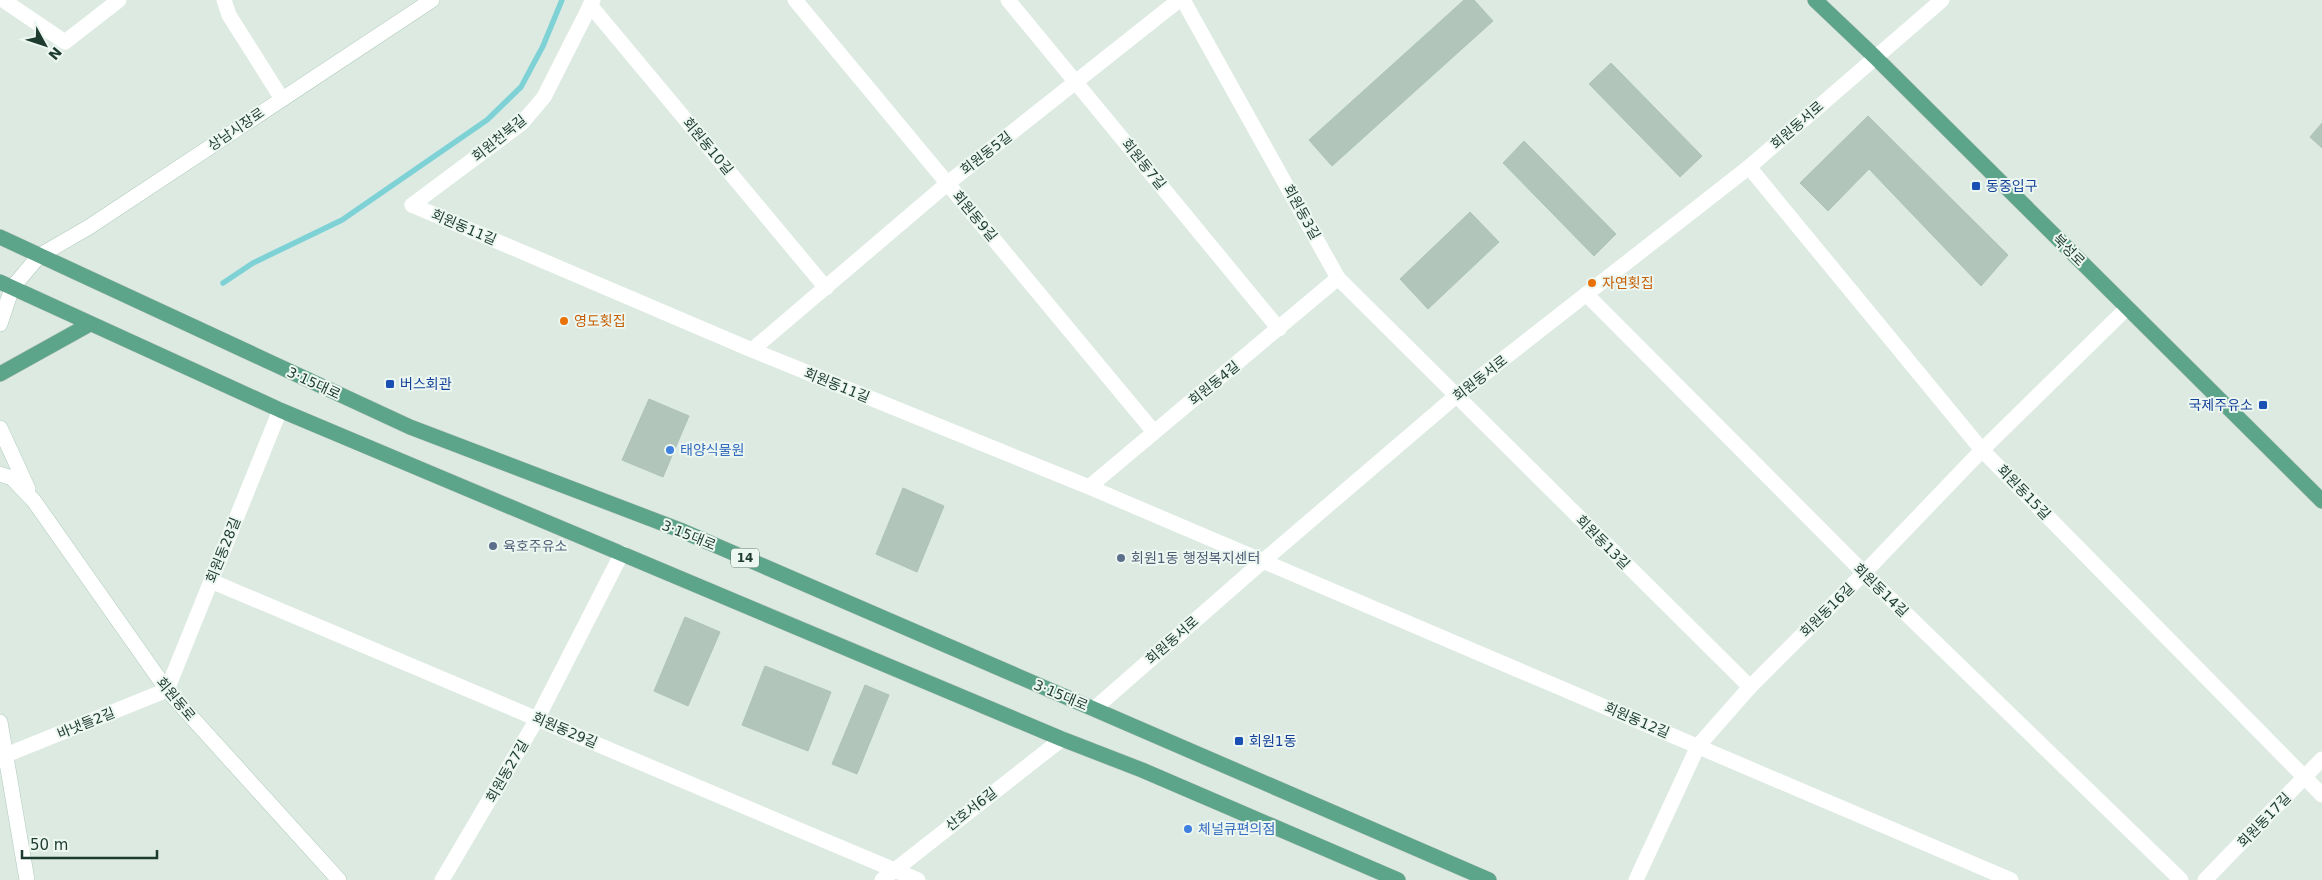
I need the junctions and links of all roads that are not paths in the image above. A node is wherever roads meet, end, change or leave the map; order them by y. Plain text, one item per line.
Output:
1 (3, 0) edge
2 (118, 0) edge
3 (224, 0) edge
4 (432, 0) edge
5 (795, 0) edge
6 (1008, 0) edge
7 (1181, 0) edge
8 (1815, 0) edge
9 (1942, 0) edge
10 (592, 2) edge
11 (1875, 57) junction
12 (1077, 81) junction
13 (282, 98) junction
14 (1749, 167) junction
15 (948, 183) junction
16 (412, 206) joint
17 (0, 237) edge
18 (39, 256) junction
19 (1338, 278) junction
20 (6, 285) edge
21 (826, 288) junction
22 (1586, 294) junction
23 (2127, 308) junction
24 (0, 324) edge
25 (90, 324) junction
26 (1279, 329) junction
27 (752, 350) junction
28 (0, 374) edge
29 (1456, 396) junction
30 (280, 410) junction
31 (0, 428) edge
32 (1154, 432) junction
33 (1982, 450) junction
34 (0, 474) edge
35 (1089, 487) junction
36 (34, 501) junction
37 (2322, 501) edge
38 (622, 553) junction
39 (1263, 561) junction
40 (1864, 573) junction
41 (211, 581) junction
42 (1750, 687) junction
43 (167, 690) junction
44 (1094, 709) junction
45 (537, 719) junction
46 (0, 722) edge
47 (1062, 739) junction
48 (1698, 746) junction
49 (6, 755) junction
50 (2322, 759) edge
51 (2305, 778) junction
52 (2322, 795) edge
53 (894, 870) junction
54 (27, 880) edge
55 (339, 880) edge
56 (442, 880) edge
57 (882, 880) edge
58 (918, 880) edge
59 (1398, 880) edge
60 (1489, 880) edge
61 (1636, 880) edge
62 (2011, 880) edge
63 (2180, 880) edge
64 (2206, 880) edge

1 - 2 street
3 - 13 street
4 - 13 street, 상남시장로
5 - 15 street, 회원동9길
6 - 12 street, 회원동7길
7 - 12 street, 회원동5길
7 - 19 street, 회원동3길
8 - 11 main road, 북성로
9 - 11 street, 회원동서로
10 - 16 street, 회원천북길
10 - 21 street, 회원동10길
11 - 14 street, 회원동서로
11 - 23 main road, 북성로
12 - 15 street, 회원동5길
12 - 26 street, 회원동7길
13 - 18 street, 상남시장로
14 - 22 street, 회원동서로
14 - 33 street, 회원동15길
15 - 21 street, 회원동5길
15 - 32 street, 회원동9길
16 - 27 street, 회원동11길
17 - 18 main road, 3·15대로 / 14
18 - 20 street, 상남시장로
18 - 44 main road, 3·15대로 / 14
19 - 26 street, 회원동4길
19 - 29 street, 회원동3길
20 - 24 street
20 - 25 main road
21 - 27 street, 회원동5길
22 - 29 street, 회원동서로
22 - 40 street, 회원동14길
23 - 33 street, 회원동16길
23 - 37 main road, 북성로
25 - 28 main road
25 - 30 main road
26 - 32 street, 회원동4길
27 - 35 street, 회원동11길
29 - 39 street, 회원동서로
29 - 42 street, 회원동13길
30 - 38 main road
30 - 41 street, 회원동28길
31 - 36 street
32 - 35 street, 회원동4길
33 - 40 street, 회원동16길
33 - 51 street, 회원동15길
34 - 36 street
35 - 39 street, 회원동11길
36 - 43 street, 회원동로
38 - 45 street, 회원동27길
38 - 47 main road
39 - 44 street, 회원동서로
39 - 48 street, 회원동12길
40 - 42 street, 회원동16길
40 - 63 street, 회원동14길
41 - 43 street, 회원동28길
41 - 45 street, 회원동29길
42 - 48 street, 회원동16길
43 - 49 street, 바냇들2길
43 - 55 street, 회원동로
44 - 60 main road, 3·15대로 / 14
45 - 53 street, 회원동29길
45 - 56 street, 회원동27길
46 - 49 street
47 - 53 street, 산호서6길
47 - 59 main road
48 - 61 street, 회원동16길
48 - 62 street, 회원동12길
49 - 54 street
50 - 51 street, 회원동17길
51 - 52 street, 회원동15길
51 - 64 street, 회원동17길
53 - 57 street, 산호서6길
53 - 58 street, 회원동29길

